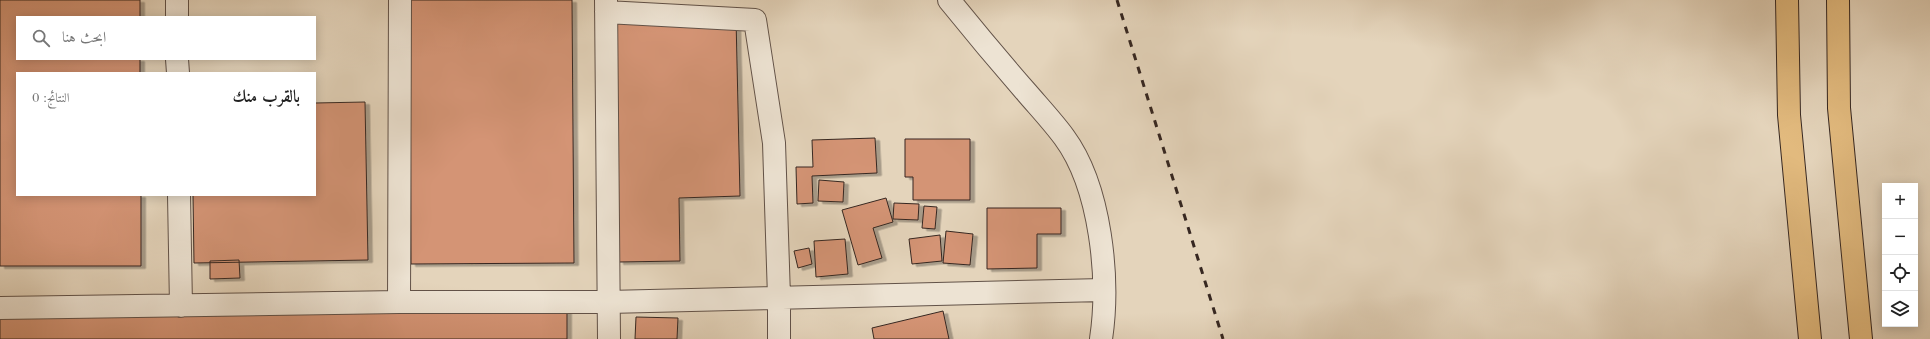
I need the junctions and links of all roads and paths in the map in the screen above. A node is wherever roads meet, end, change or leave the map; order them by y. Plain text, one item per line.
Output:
1 (177, 0) edge
2 (400, 0) edge
3 (948, 0) edge
4 (1787, 0) edge
5 (1838, 0) edge
6 (606, 6) edge
7 (177, 16) edge
8 (177, 60) edge
9 (178, 72) edge
10 (179, 196) edge
11 (1103, 290) junction
12 (779, 297) junction
13 (399, 302) junction
14 (608, 302) junction
15 (181, 306) junction
16 (0, 308) edge
17 (609, 339) edge
18 (779, 339) edge
19 (1101, 339) edge
20 (1810, 339) edge
21 (1860, 339) edge

1 - 7 street
2 - 13 street
3 - 11 street
4 - 20 highway
5 - 21 highway
6 - 12 street
6 - 14 street
8 - 9 street
10 - 15 street
11 - 12 street
11 - 19 street
12 - 14 street
12 - 18 street
13 - 14 street
13 - 15 street
14 - 17 street
15 - 16 street

